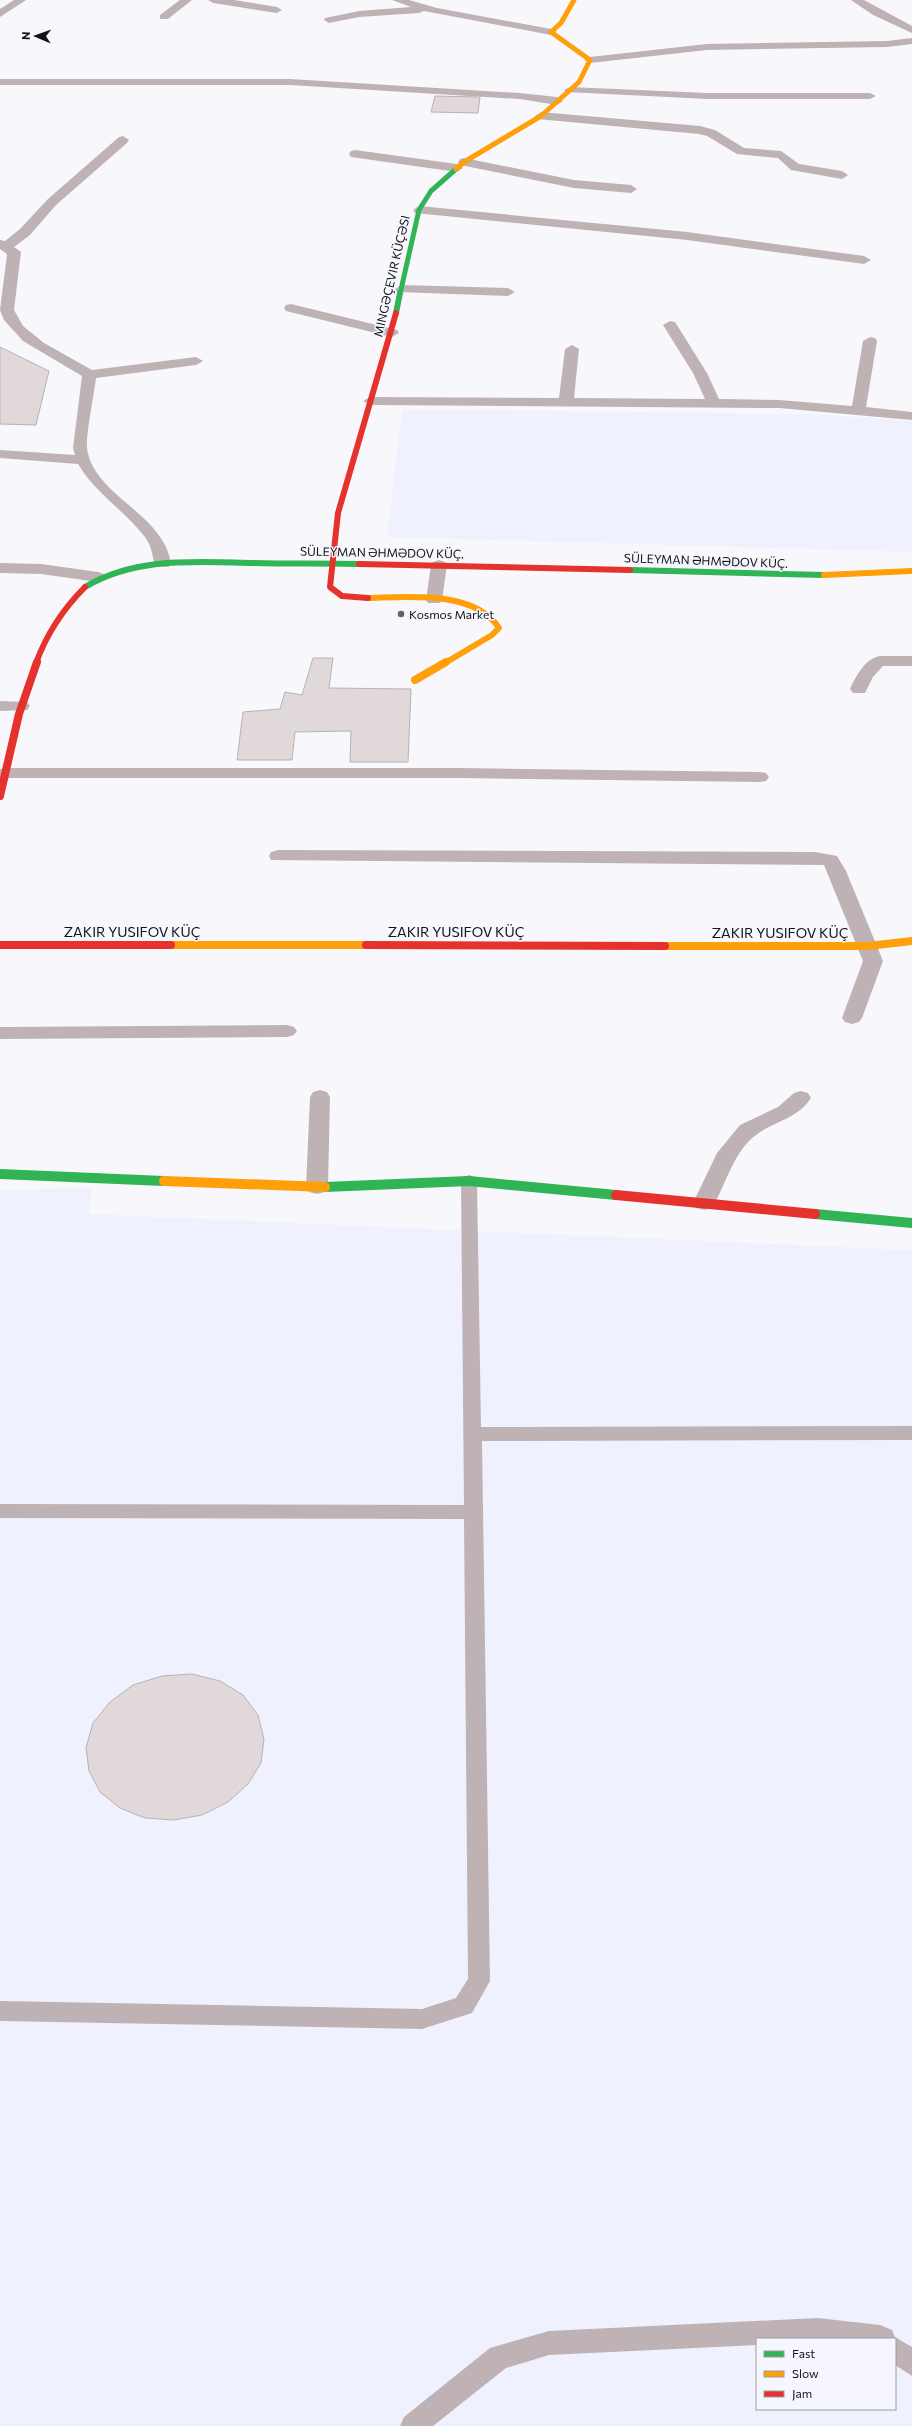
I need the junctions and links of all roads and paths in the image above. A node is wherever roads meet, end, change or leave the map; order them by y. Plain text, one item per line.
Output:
1 (21, 0) edge
2 (187, 0) edge
3 (213, 0) edge
4 (397, 0) edge
5 (574, 0) edge
6 (856, 0) edge
7 (428, 8) junction
8 (278, 10) dead end
9 (0, 14) edge
10 (164, 17) dead end
11 (328, 20) dead end
12 (912, 30) edge
13 (551, 32) junction
14 (912, 42) edge
15 (590, 60) junction
16 (0, 82) edge
17 (570, 90) junction
18 (870, 96) dead end
19 (557, 101) junction
20 (541, 116) junction
21 (123, 140) dead end
22 (355, 154) dead end
23 (461, 165) junction
24 (842, 175) dead end
25 (631, 190) dead end
26 (419, 210) junction
27 (3, 245) edge
28 (864, 260) dead end
29 (402, 289) junction
30 (508, 292) dead end
31 (291, 308) dead end
32 (670, 325) dead end
33 (392, 333) junction
34 (870, 341) dead end
35 (572, 349) dead end
36 (196, 361) dead end
37 (89, 375) junction
38 (370, 401) junction
39 (566, 403) junction
40 (714, 404) junction
41 (858, 411) junction
42 (912, 416) edge
43 (0, 454) edge
44 (82, 460) junction
45 (333, 563) junction
46 (163, 564) junction
47 (439, 564) junction
48 (0, 568) edge
49 (912, 571) edge
50 (98, 577) junction
51 (434, 600) junction
52 (912, 661) edge
53 (415, 680) dead end
54 (859, 689) dead end
55 (0, 706) edge
56 (21, 706) junction
57 (5, 773) junction
58 (760, 777) dead end
59 (0, 796) edge
60 (278, 856) dead end
61 (912, 941) edge
62 (0, 944) edge
63 (868, 946) junction
64 (852, 1018) dead end
65 (287, 1031) dead end
66 (0, 1033) edge
67 (320, 1097) dead end
68 (801, 1098) dead end
69 (0, 1174) edge
70 (469, 1181) junction
71 (317, 1187) junction
72 (704, 1203) junction
73 (912, 1222) edge
74 (912, 1433) edge
75 (472, 1434) junction
76 (0, 1511) edge
77 (473, 1512) junction
78 (0, 2011) edge
79 (882, 2338) edge
80 (896, 2350) edge
81 (912, 2363) edge
82 (413, 2426) edge

1 - 9 street
2 - 10 street
3 - 8 street
4 - 7 street
5 - 13 street
6 - 12 street
7 - 11 street
7 - 13 street
13 - 15 street
14 - 15 street
15 - 17 street, MINGƏÇEVIR KÜÇƏSI
16 - 19 street
17 - 18 street
17 - 19 street, MINGƏÇEVIR KÜÇƏSI
19 - 20 street, MINGƏÇEVIR KÜÇƏSI
20 - 23 street, MINGƏÇEVIR KÜÇƏSI
20 - 24 street
21 - 27 street
22 - 23 street
23 - 25 street
23 - 26 street, MINGƏÇEVIR KÜÇƏSI
26 - 28 street
26 - 29 street, MINGƏÇEVIR KÜÇƏSI
27 - 37 street
29 - 30 street
29 - 33 street, MINGƏÇEVIR KÜÇƏSI
31 - 33 street
32 - 40 street
33 - 38 street, MINGƏÇEVIR KÜÇƏSI
34 - 41 street
35 - 39 street
36 - 37 street
37 - 44 street
38 - 39 street
38 - 45 street, MINGƏÇEVIR KÜÇƏSI
39 - 40 street
40 - 41 street
41 - 42 street
43 - 44 street
44 - 46 street
45 - 46 street, SÜLEYMAN ƏHMƏDOV KÜÇ.
45 - 47 street, SÜLEYMAN ƏHMƏDOV KÜÇ.
45 - 51 street, MINGƏÇEVIR KÜÇƏSI
46 - 50 street, SÜLEYMAN ƏHMƏDOV KÜÇ.
47 - 49 street, SÜLEYMAN ƏHMƏDOV KÜÇ.
47 - 51 street
48 - 50 street
50 - 56 street, SÜLEYMAN ƏHMƏDOV KÜÇ.
51 - 53 street
52 - 54 street
55 - 56 street
56 - 57 street, SÜLEYMAN ƏHMƏDOV KÜÇ.
57 - 58 street
57 - 59 street, SÜLEYMAN ƏHMƏDOV KÜÇ.
60 - 63 street
61 - 63 street, ZAKIR YUSIFOV KÜÇ
62 - 63 street, ZAKIR YUSIFOV KÜÇ
63 - 64 street
65 - 66 street
67 - 71 street
68 - 72 street
69 - 71 street
70 - 71 street
70 - 72 street
70 - 75 lane
72 - 73 street
74 - 75 lane
75 - 77 lane
76 - 77 lane
77 - 78 lane
79 - 82 lane
80 - 81 lane

